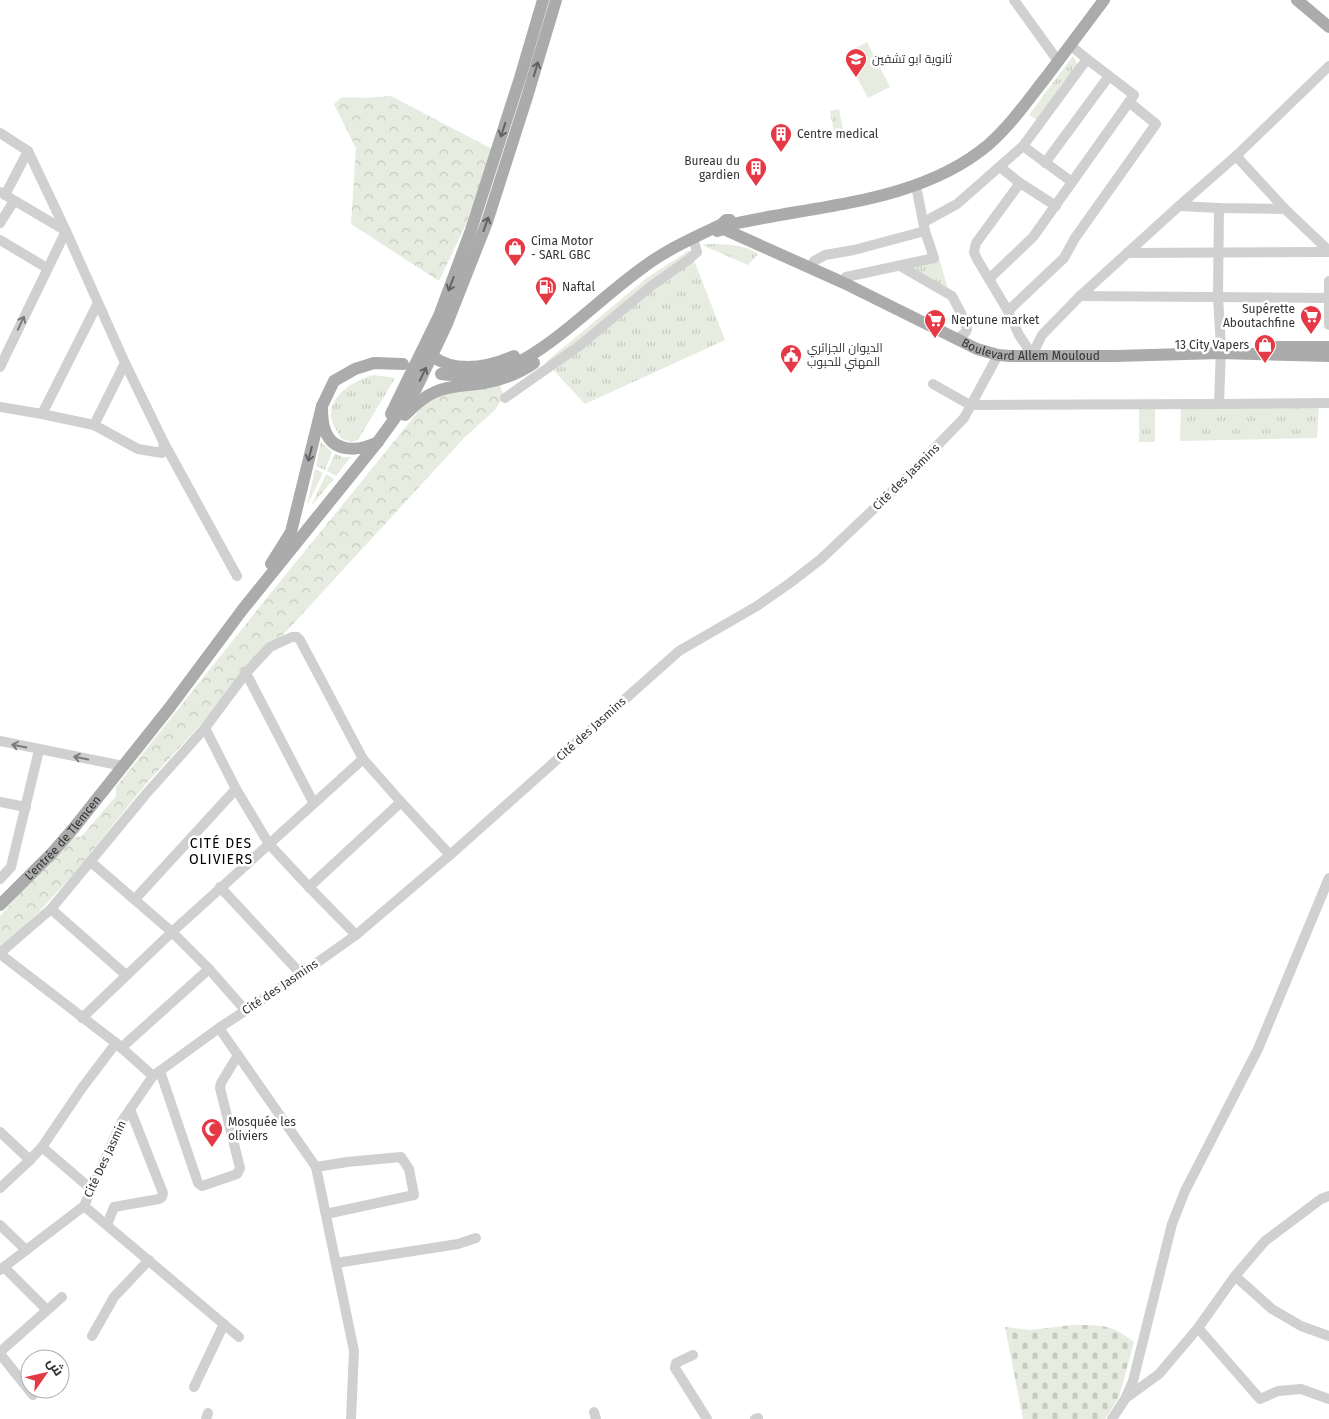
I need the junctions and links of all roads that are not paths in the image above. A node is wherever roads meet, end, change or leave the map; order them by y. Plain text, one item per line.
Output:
1 (543, 0) edge
2 (556, 0) edge
3 (1014, 0) edge
4 (1104, 0) edge
5 (1297, 0) edge
6 (1329, 27) edge
7 (1070, 45) junction
8 (1087, 59) junction
9 (1058, 61) junction
10 (1329, 66) edge
11 (1109, 76) junction
12 (1129, 102) junction
13 (0, 133) edge
14 (1023, 146) junction
15 (28, 151) junction
16 (1236, 156) junction
17 (1045, 163) junction
18 (1000, 167) junction
19 (1072, 182) junction
20 (1020, 183) junction
21 (916, 186) junction
22 (2, 193) edge
23 (14, 201) junction
24 (1056, 206) junction
25 (1179, 206) junction
26 (1219, 208) junction
27 (1285, 209) junction
28 (0, 223) edge
29 (728, 227) junction
30 (924, 227) junction
31 (66, 231) junction
32 (693, 238) junction
33 (0, 240) edge
34 (1329, 251) edge
35 (1218, 252) junction
36 (1127, 253) junction
37 (814, 262) junction
38 (900, 266) junction
39 (47, 268) junction
40 (846, 277) junction
41 (989, 279) junction
42 (1329, 281) edge
43 (1080, 296) junction
44 (1218, 297) junction
45 (1329, 298) edge
46 (98, 303) junction
47 (597, 305) junction
48 (1008, 311) junction
49 (1329, 325) edge
50 (1019, 335) junction
51 (961, 336) junction
52 (1329, 346) edge
53 (1014, 350) junction
54 (1032, 350) junction
55 (1220, 350) junction
56 (998, 355) junction
57 (432, 356) junction
58 (1329, 356) edge
59 (125, 363) junction
60 (403, 364) dead end
61 (0, 367) edge
62 (441, 374) dead end
63 (933, 384) dead end
64 (505, 398) dead end
65 (1329, 402) edge
66 (1219, 404) junction
67 (970, 405) junction
68 (322, 406) junction
69 (0, 407) edge
70 (42, 414) junction
71 (94, 425) junction
72 (164, 443) junction
73 (377, 443) junction
74 (237, 576) dead end
75 (243, 609) junction
76 (246, 673) junction
77 (205, 728) junction
78 (0, 741) edge
79 (39, 750) junction
80 (363, 759) junction
81 (123, 766) junction
82 (236, 789) junction
83 (0, 802) edge
84 (313, 802) junction
85 (401, 802) junction
86 (26, 807) junction
87 (269, 844) junction
88 (450, 854) junction
89 (91, 862) junction
90 (0, 864) edge
91 (12, 867) junction
92 (0, 878) edge
93 (1329, 878) edge
94 (220, 887) junction
95 (309, 887) junction
96 (135, 899) junction
97 (0, 905) edge
98 (51, 909) junction
99 (172, 932) junction
100 (356, 935) junction
101 (0, 953) edge
102 (210, 969) junction
103 (301, 974) junction
104 (126, 975) junction
105 (245, 1010) junction
106 (82, 1018) junction
107 (219, 1028) junction
108 (119, 1046) junction
109 (238, 1055) junction
110 (156, 1074) junction
111 (130, 1109) junction
112 (0, 1132) edge
113 (42, 1147) junction
114 (30, 1160) junction
115 (316, 1167) junction
116 (0, 1188) edge
117 (91, 1189) junction
118 (1329, 1196) edge
119 (84, 1206) junction
120 (326, 1214) junction
121 (0, 1225) edge
122 (107, 1225) junction
123 (476, 1238) dead end
124 (26, 1250) junction
125 (149, 1260) junction
126 (336, 1263) junction
127 (2, 1268) edge
128 (1235, 1276) junction
129 (62, 1297) dead end
130 (47, 1310) junction
131 (224, 1324) junction
132 (1198, 1328) junction
133 (92, 1336) dead end
134 (1329, 1336) edge
135 (239, 1337) dead end
136 (0, 1353) edge
137 (693, 1355) dead end
138 (20, 1378) edge
139 (194, 1387) dead end
140 (1125, 1399) junction
141 (1329, 1399) edge
142 (351, 1419) edge
143 (707, 1419) edge
144 (1112, 1419) edge

1 -> 73 main road
57 -> 2 main road
3 - 9 street
4 - 7 main road
5 - 6 main road
7 - 8 street
7 - 9 main road
8 - 11 street
8 - 14 street
9 - 21 main road
10 - 16 street
11 - 12 street
11 - 17 street
12 - 19 street
12 - 48 street
13 - 15 street
14 - 17 street
14 - 18 street
15 - 22 street
15 - 31 street
16 - 25 street
16 - 27 street
17 - 19 street
18 - 20 street
18 - 30 street
19 - 24 street
20 - 24 street
20 - 41 street
21 - 29 main road
21 - 30 street
22 - 23 street
23 - 28 street
23 - 31 street
24 - 41 street
25 - 26 street
25 - 36 street
26 - 27 street
26 - 35 street
27 - 34 street
29 - 32 main road
29 - 37 main road, Boulevard Allem Mouloud
29 - 56 main road, Boulevard Allem Mouloud
30 - 37 street
30 - 38 street
31 - 39 street
31 - 46 street
32 - 47 main road
32 - 64 street
33 - 39 street
34 - 35 street
35 - 36 street
35 - 44 street
36 - 43 street
37 - 40 main road, Boulevard Allem Mouloud
38 - 40 street
38 - 51 street
61 -> 39 street
40 - 51 main road, Boulevard Allem Mouloud
41 - 48 street
42 - 45 street
43 - 44 street
43 - 54 street
44 - 45 street
44 - 55 street
45 - 49 street
46 - 59 street
46 - 70 street
47 - 57 main road
47 - 62 main road
47 - 73 main road
48 - 50 street
50 - 53 street
50 - 54 street
51 - 53 main road, Boulevard Allem Mouloud
52 - 55 main road, Boulevard Allem Mouloud
53 - 54 main road, Boulevard Allem Mouloud
54 - 55 main road, Boulevard Allem Mouloud
55 - 56 main road, Boulevard Allem Mouloud
55 - 58 main road, Boulevard Allem Mouloud
55 - 66 street
56 - 67 street, Cité des Jasmins
73 -> 57 main road
59 - 71 street
59 - 72 street
60 - 68 main road
63 - 67 street
65 - 66 street
66 - 67 street
67 - 88 street, Cité des Jasmins
68 - 73 main road
68 -> 75 main road
69 - 70 street
70 - 71 street
71 - 72 street
72 - 74 street
73 - 75 main road
75 - 81 main road, L'entrée de Tlemcen
76 - 77 street
76 - 80 street
76 - 84 street
77 - 82 street
77 - 89 street
79 -> 78 street
81 -> 79 street
79 - 86 street
80 - 84 street
80 - 85 street
81 - 97 main road, L'entrée de Tlemcen
82 - 87 street
82 - 96 street
83 - 86 street
84 - 87 street
85 - 88 street
85 - 95 street
86 - 91 street
87 - 94 street
87 - 95 street
88 - 100 street, Cité des Jasmins
89 - 96 street
89 - 98 street
90 - 91 street
91 - 92 street
93 - 140 street
94 - 99 street
94 - 103 street
95 - 100 street
96 - 99 street
98 - 101 street
98 - 104 street
99 - 102 street
99 - 104 street
100 - 103 street, Cité des Jasmins
101 - 106 street
102 - 105 street
102 - 108 street
103 - 105 street, Cité des Jasmins
104 - 106 street
105 - 107 street, Cité des Jasmins
106 - 108 street
107 - 109 street
107 - 110 street, Cité des Jasmins
108 - 110 street
108 - 113 street
109 - 110 street
109 - 115 street
110 - 111 street, Cité Des Jasmin
111 - 117 street, Cité Des Jasmin
111 - 122 street
112 - 114 street
113 - 114 street
113 - 117 street
114 - 116 street
115 - 120 street
115 - 120 street
117 - 119 street, Cité Des Jasmin
118 - 128 street
119 - 122 street
119 - 124 street, Cité Des Jasmin
120 - 126 street
121 - 124 street
122 - 125 street
123 - 126 street
124 - 127 street, Cité Des Jasmin
125 - 131 street
125 - 133 street
126 - 142 street
127 - 130 street
128 - 132 street
128 - 134 street
129 - 130 street
130 - 136 street
131 - 135 street
131 - 139 street
132 - 140 street
132 - 141 street
136 - 138 street
137 - 143 street
140 - 144 street

